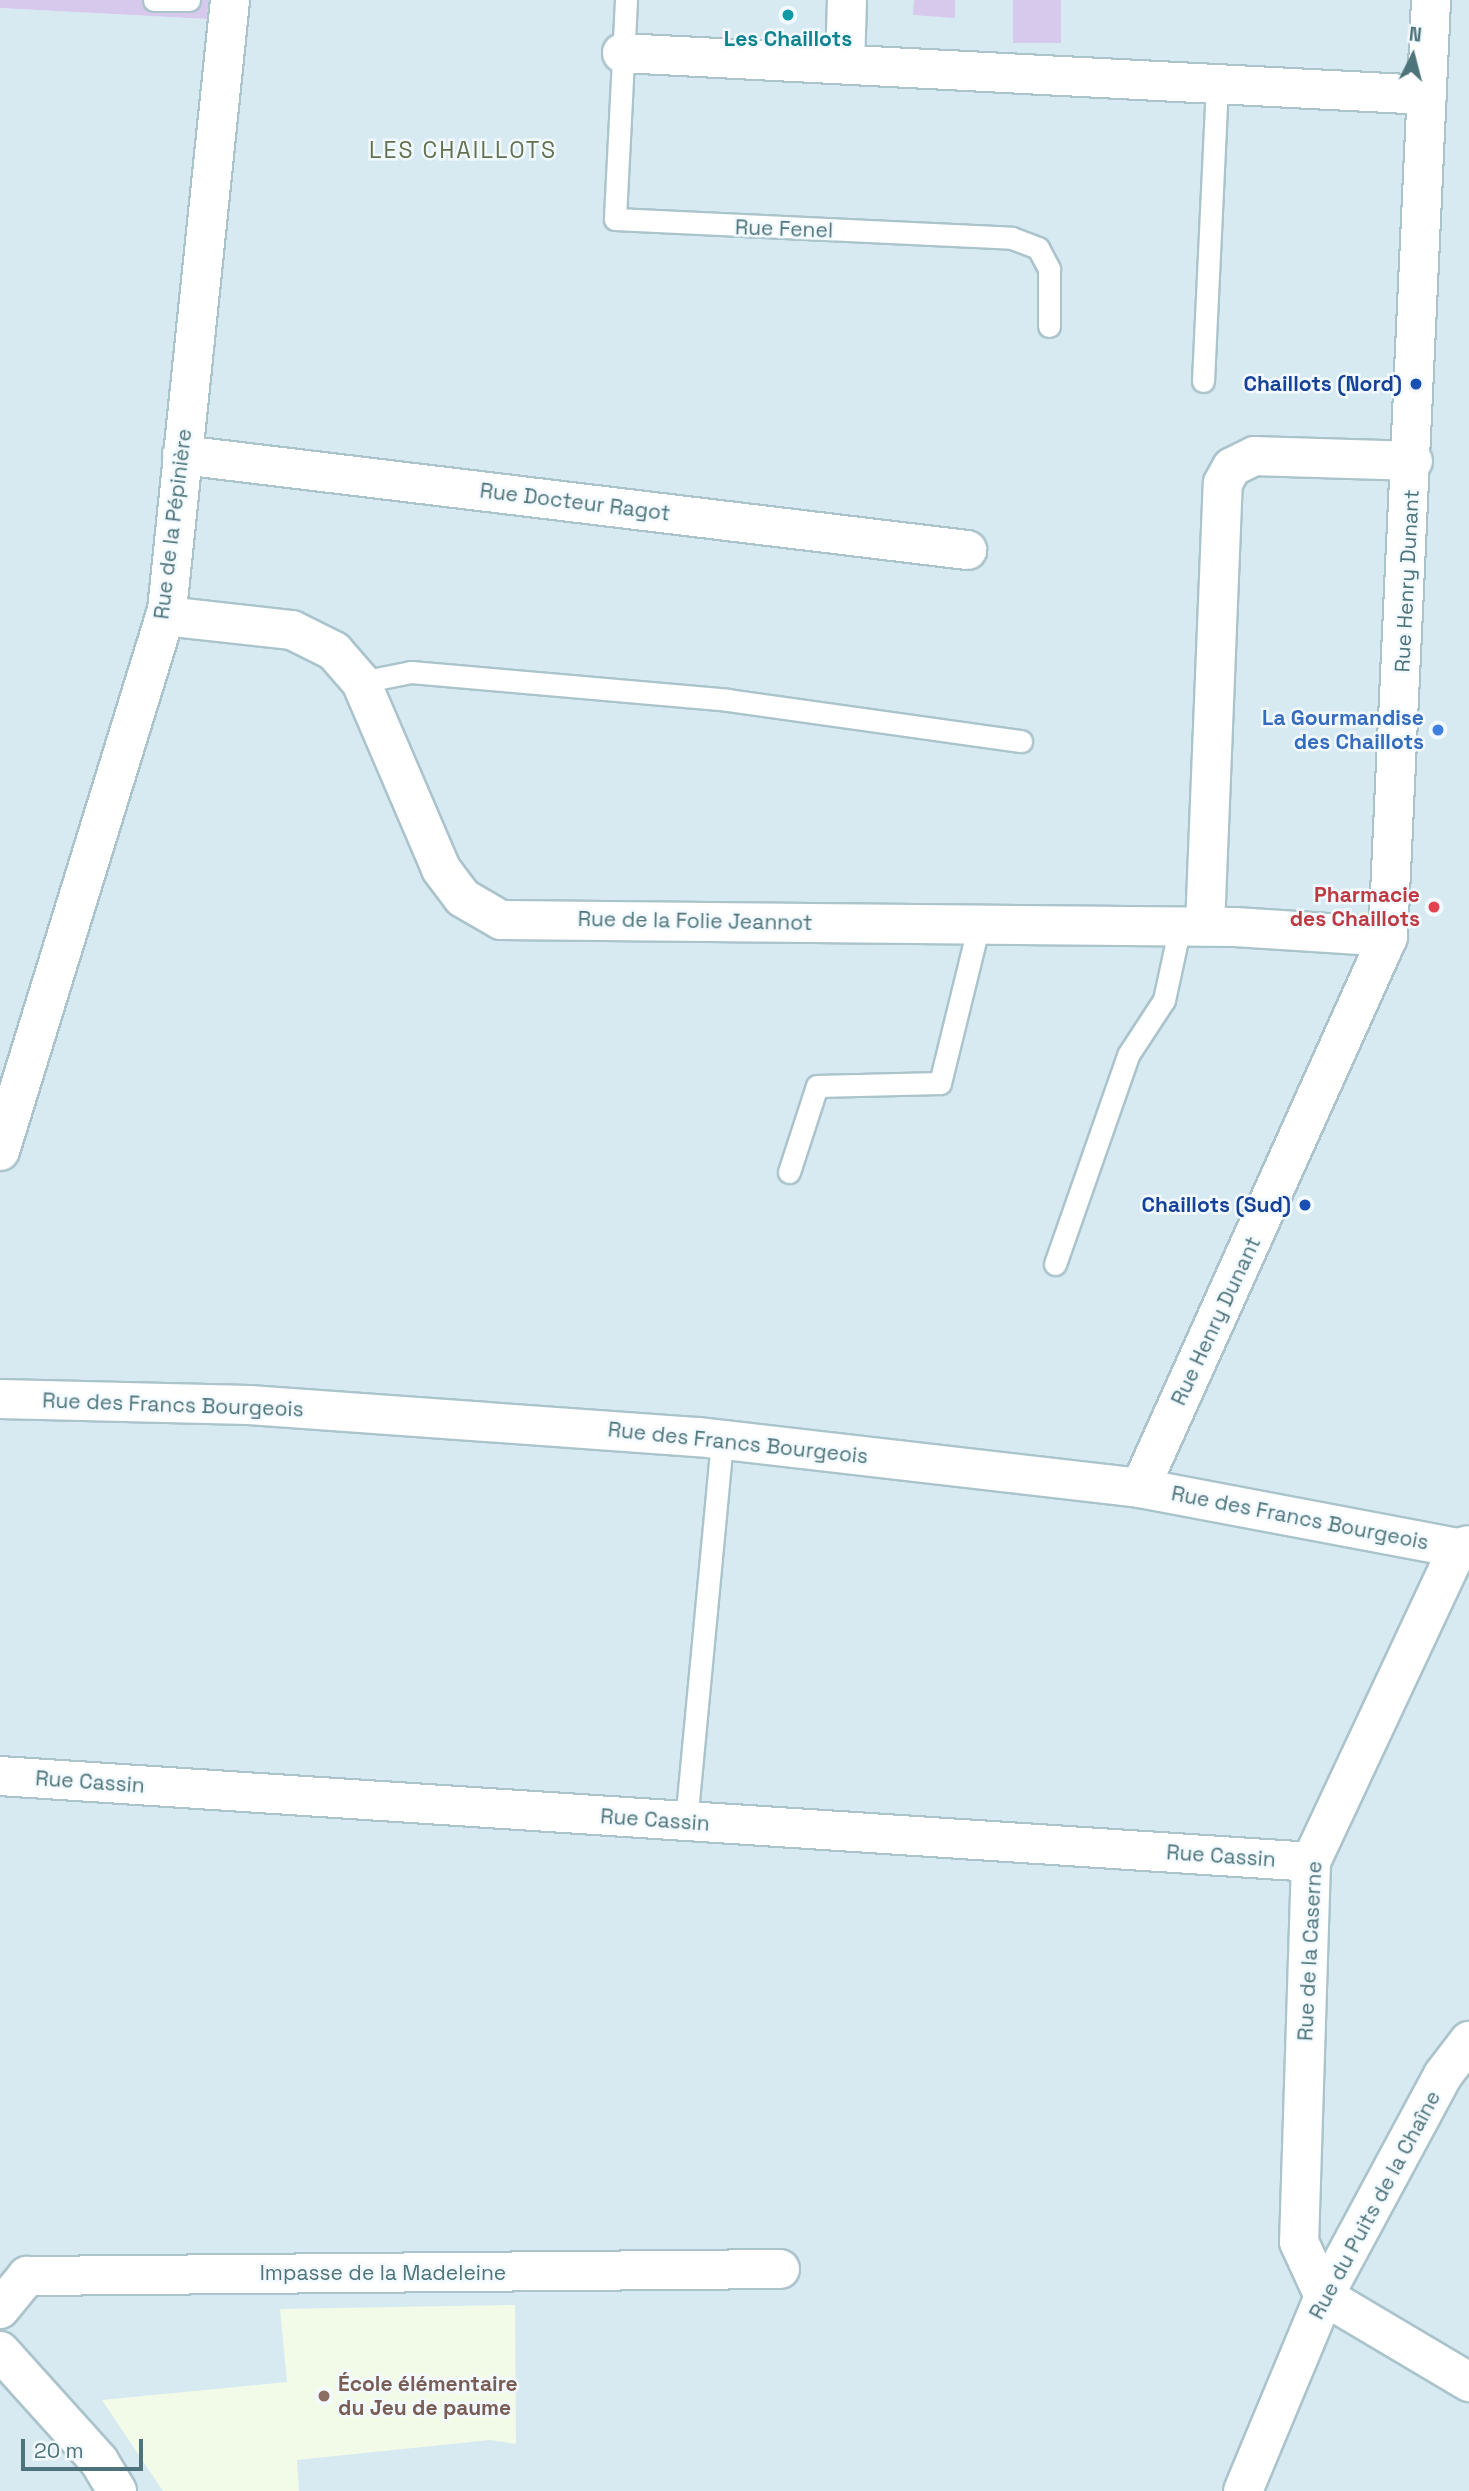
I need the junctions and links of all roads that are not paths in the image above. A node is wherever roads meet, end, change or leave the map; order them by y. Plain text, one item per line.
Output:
1 (155, 0) edge
2 (189, 0) edge
3 (230, 0) edge
4 (626, 0) edge
5 (847, 0) edge
6 (1431, 0) edge
7 (622, 53) junction
8 (845, 64) junction
9 (1217, 85) junction
10 (1427, 95) junction
11 (1049, 326) dead end
12 (1203, 381) dead end
13 (182, 455) junction
14 (1413, 461) junction
15 (967, 550) dead end
16 (165, 616) junction
17 (361, 682) junction
18 (1021, 741) dead end
19 (979, 924) junction
20 (1192, 926) junction
21 (1388, 937) junction
22 (0, 1151) edge
23 (789, 1172) dead end
24 (1055, 1264) dead end
25 (0, 1399) edge
26 (722, 1439) junction
27 (1140, 1488) junction
28 (1464, 1546) edge
29 (0, 1776) edge
30 (686, 1822) junction
31 (1311, 1862) junction
32 (1469, 2041) edge
33 (780, 2269) dead end
34 (1324, 2296) junction
35 (0, 2309) edge
36 (0, 2351) edge
37 (1469, 2382) edge
38 (117, 2491) edge
39 (1243, 2491) edge

1 - 2 lane
3 - 13 street, Rue de la Pépinière
4 - 7 lane, Rue Fenel
5 - 8 street
6 - 10 street, Rue Henry Dunant
7 - 8 street
7 - 11 lane, Rue Fenel
8 - 9 street
9 - 10 street
9 - 12 lane
10 - 14 street, Rue Henry Dunant
13 - 15 street, Rue Docteur Ragot
13 - 16 street, Rue de la Pépinière
14 - 20 street
14 - 21 street, Rue Henry Dunant
16 - 17 street, Rue de la Folie Jeannot
16 - 22 street, Rue de la Pépinière
17 - 18 lane
17 - 19 street, Rue de la Folie Jeannot
19 - 20 street, Rue de la Folie Jeannot
19 - 23 lane
20 - 21 street, Rue de la Folie Jeannot
20 - 24 lane
21 - 27 street, Rue Henry Dunant
25 - 26 street, Rue des Francs Bourgeois
26 - 27 street, Rue des Francs Bourgeois
26 - 30 lane
27 - 28 street, Rue des Francs Bourgeois
28 - 31 street, Rue de la Caserne
29 - 30 street, Rue Cassin
30 - 31 street, Rue Cassin
31 - 34 street, Rue de la Caserne
32 - 34 street, Rue du Puits de la Chaîne
33 - 35 street, Impasse de la Madeleine
34 - 37 street
34 - 39 street, Rue du Puits de la Chaîne
36 - 38 street

